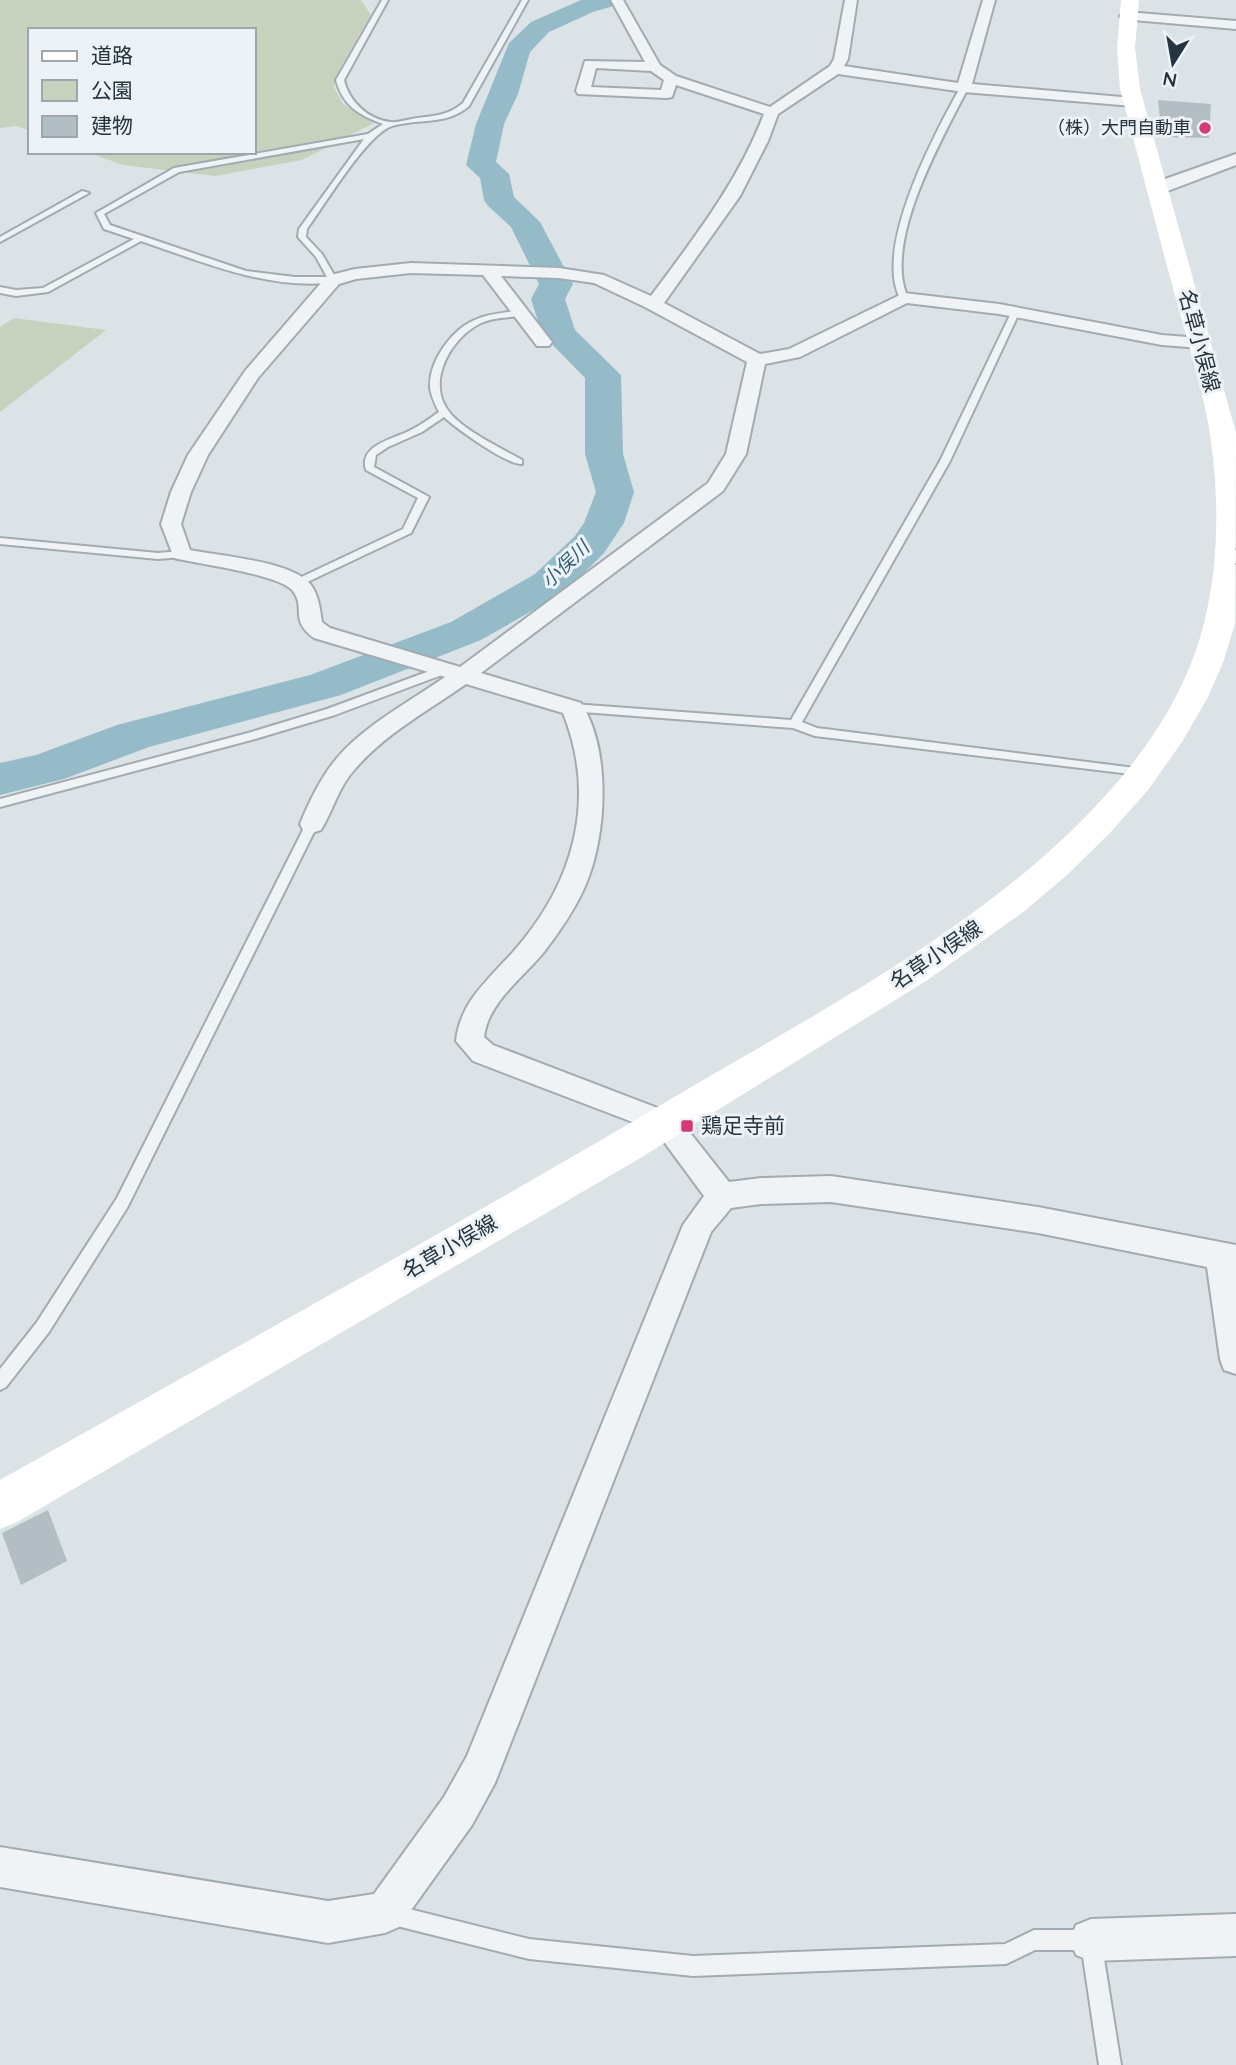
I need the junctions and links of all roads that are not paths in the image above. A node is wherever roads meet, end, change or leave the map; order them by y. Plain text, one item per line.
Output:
1 (385, 0) edge
2 (525, 0) edge
3 (851, 0) edge
4 (989, 0) edge
5 (618, 3) edge
6 (1128, 8) edge
7 (1236, 25) edge
8 (655, 67) junction
9 (835, 69) junction
10 (671, 79) junction
11 (964, 88) junction
12 (1133, 102) junction
13 (772, 112) junction
14 (389, 124) junction
15 (370, 136) junction
16 (1236, 159) edge
17 (1158, 188) junction
18 (85, 194) dead end
19 (141, 238) junction
20 (0, 240) edge
21 (487, 270) junction
22 (333, 280) junction
23 (0, 290) edge
24 (904, 298) junction
25 (651, 303) junction
26 (520, 313) junction
27 (1016, 313) junction
28 (542, 342) dead end
29 (1200, 343) junction
30 (757, 360) junction
31 (444, 413) junction
32 (519, 462) dead end
33 (0, 541) edge
34 (181, 554) junction
35 (1236, 557) edge
36 (297, 583) junction
37 (447, 671) junction
38 (573, 708) junction
39 (795, 724) junction
40 (1143, 773) junction
41 (0, 803) edge
42 (312, 824) joint
43 (666, 1123) junction
44 (722, 1196) junction
45 (1228, 1257) edge
46 (1236, 1359) edge
47 (0, 1382) edge
48 (0, 1506) edge
49 (0, 1867) edge
50 (385, 1913) junction
51 (1236, 1935) edge
52 (1091, 1940) junction
53 (1110, 2065) edge

1 - 14 lane
2 - 14 lane
3 - 9 street
4 - 11 street
5 - 8 street
6 - 7 street
6 - 12 main road, 名草小俣線
8 - 10 street
8 - 10 street
9 - 11 street
9 - 13 street
10 - 13 street
11 - 12 street
11 - 24 lane
12 - 17 main road, 名草小俣線
13 - 25 street
14 - 15 lane
15 - 19 lane
15 - 22 lane
16 - 17 street
17 - 29 main road, 名草小俣線
18 - 20 lane
19 - 22 lane
19 - 23 lane
21 - 22 street
21 - 25 street
21 - 26 street
22 - 34 street
24 - 27 street
24 - 30 street
25 - 30 street
26 - 28 street
26 - 31 lane
27 - 29 street
27 - 39 lane
29 - 35 main road, 名草小俣線
30 - 37 street
31 - 32 lane
31 - 36 lane
33 - 34 lane
34 - 36 street
35 - 40 main road, 名草小俣線
36 - 37 street
37 - 38 street
37 - 41 lane
37 - 42 street
38 - 39 lane
38 - 43 street
39 - 40 lane
40 - 43 main road, 名草小俣線
42 - 47 lane
43 - 44 street
43 - 48 main road, 名草小俣線
44 - 45 street
44 - 50 street
45 - 46 street
49 - 50 street
50 - 52 lane
51 - 52 street
52 - 53 lane

